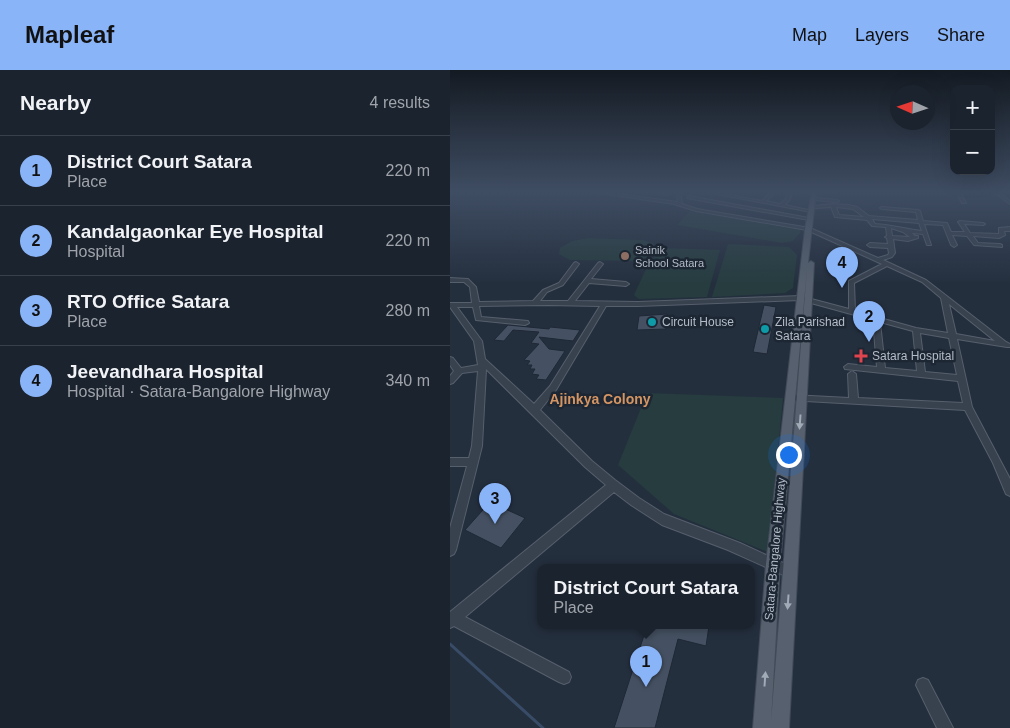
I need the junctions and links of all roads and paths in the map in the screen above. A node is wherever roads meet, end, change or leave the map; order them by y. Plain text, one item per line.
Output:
1 (921, 222) edge
2 (811, 223) edge
3 (832, 223) edge
4 (873, 223) edge
5 (929, 223) edge
6 (960, 223) edge
7 (968, 223) edge
8 (983, 224) dead end
9 (887, 228) junction
10 (1010, 229) edge
11 (908, 231) junction
12 (949, 233) junction
13 (968, 234) junction
14 (926, 235) junction
15 (888, 237) junction
16 (913, 237) junction
17 (929, 244) dead end
18 (870, 245) dead end
19 (954, 245) dead end
20 (890, 246) junction
21 (1000, 246) dead end
22 (878, 260) junction
23 (576, 264) dead end
24 (600, 264) dead end
25 (887, 264) junction
26 (450, 280) edge
27 (587, 281) junction
28 (626, 284) dead end
29 (944, 296) junction
30 (805, 299) junction
31 (535, 303) junction
32 (570, 303) junction
33 (475, 304) junction
34 (604, 304) junction
35 (451, 305) edge
36 (852, 312) junction
37 (876, 319) junction
38 (525, 323) dead end
39 (916, 330) junction
40 (953, 336) junction
41 (1009, 346) edge
42 (450, 360) edge
43 (481, 363) junction
44 (882, 370) junction
45 (458, 371) junction
46 (922, 374) junction
47 (962, 378) junction
48 (450, 381) edge
49 (796, 398) junction
50 (854, 401) junction
51 (968, 407) junction
52 (534, 410) junction
53 (450, 462) edge
54 (473, 462) junction
55 (614, 486) junction
56 (1010, 491) edge
57 (450, 550) edge
58 (773, 564) junction
59 (790, 572) junction
60 (451, 619) edge
61 (564, 677) dead end
62 (923, 684) dead end
63 (762, 728) edge
64 (780, 728) edge
65 (945, 728) edge

1 - 14 street
2 - 30 main road, Satara-Bangalore Highway
3 - 22 street
4 - 9 street
5 - 12 street
6 - 13 street
7 - 8 street
9 - 11 street
9 - 15 street
10 - 13 street
11 - 14 street
11 - 16 street
12 - 13 street
12 - 19 street
13 - 21 street
14 - 16 street
14 - 17 street
15 - 16 street
15 - 20 street
18 - 20 street
20 - 22 street
22 - 25 street
23 - 31 street
24 - 27 street
25 - 29 street
25 - 36 street
26 - 33 street
27 - 28 street
27 - 32 street
29 - 40 street
29 - 41 street
30 - 34 street
30 - 36 street
30 - 49 main road, Satara-Bangalore Highway
31 - 32 street
31 - 33 street
32 - 34 street
33 - 35 street
33 - 38 street
34 - 52 street
35 - 43 street
36 - 37 street
37 - 39 street
37 - 44 street
39 - 40 street
39 - 46 street
40 - 41 street
40 - 47 street
42 - 45 street
43 - 45 street
43 - 52 street
43 - 54 street
44 - 46 street
44 - 50 street
45 - 48 street
46 - 47 street
47 - 51 street
49 - 50 street
49 - 58 main road, Satara-Bangalore Highway
49 -> 59 main road, Satara-Bangalore Highway
50 - 51 street
51 - 56 street
52 - 55 street
53 - 54 street
54 - 57 street
55 - 58 street
55 - 60 street
58 - 59 street
63 -> 58 main road, Satara-Bangalore Highway
59 -> 64 main road, Satara-Bangalore Highway
60 - 61 street
62 - 65 street

